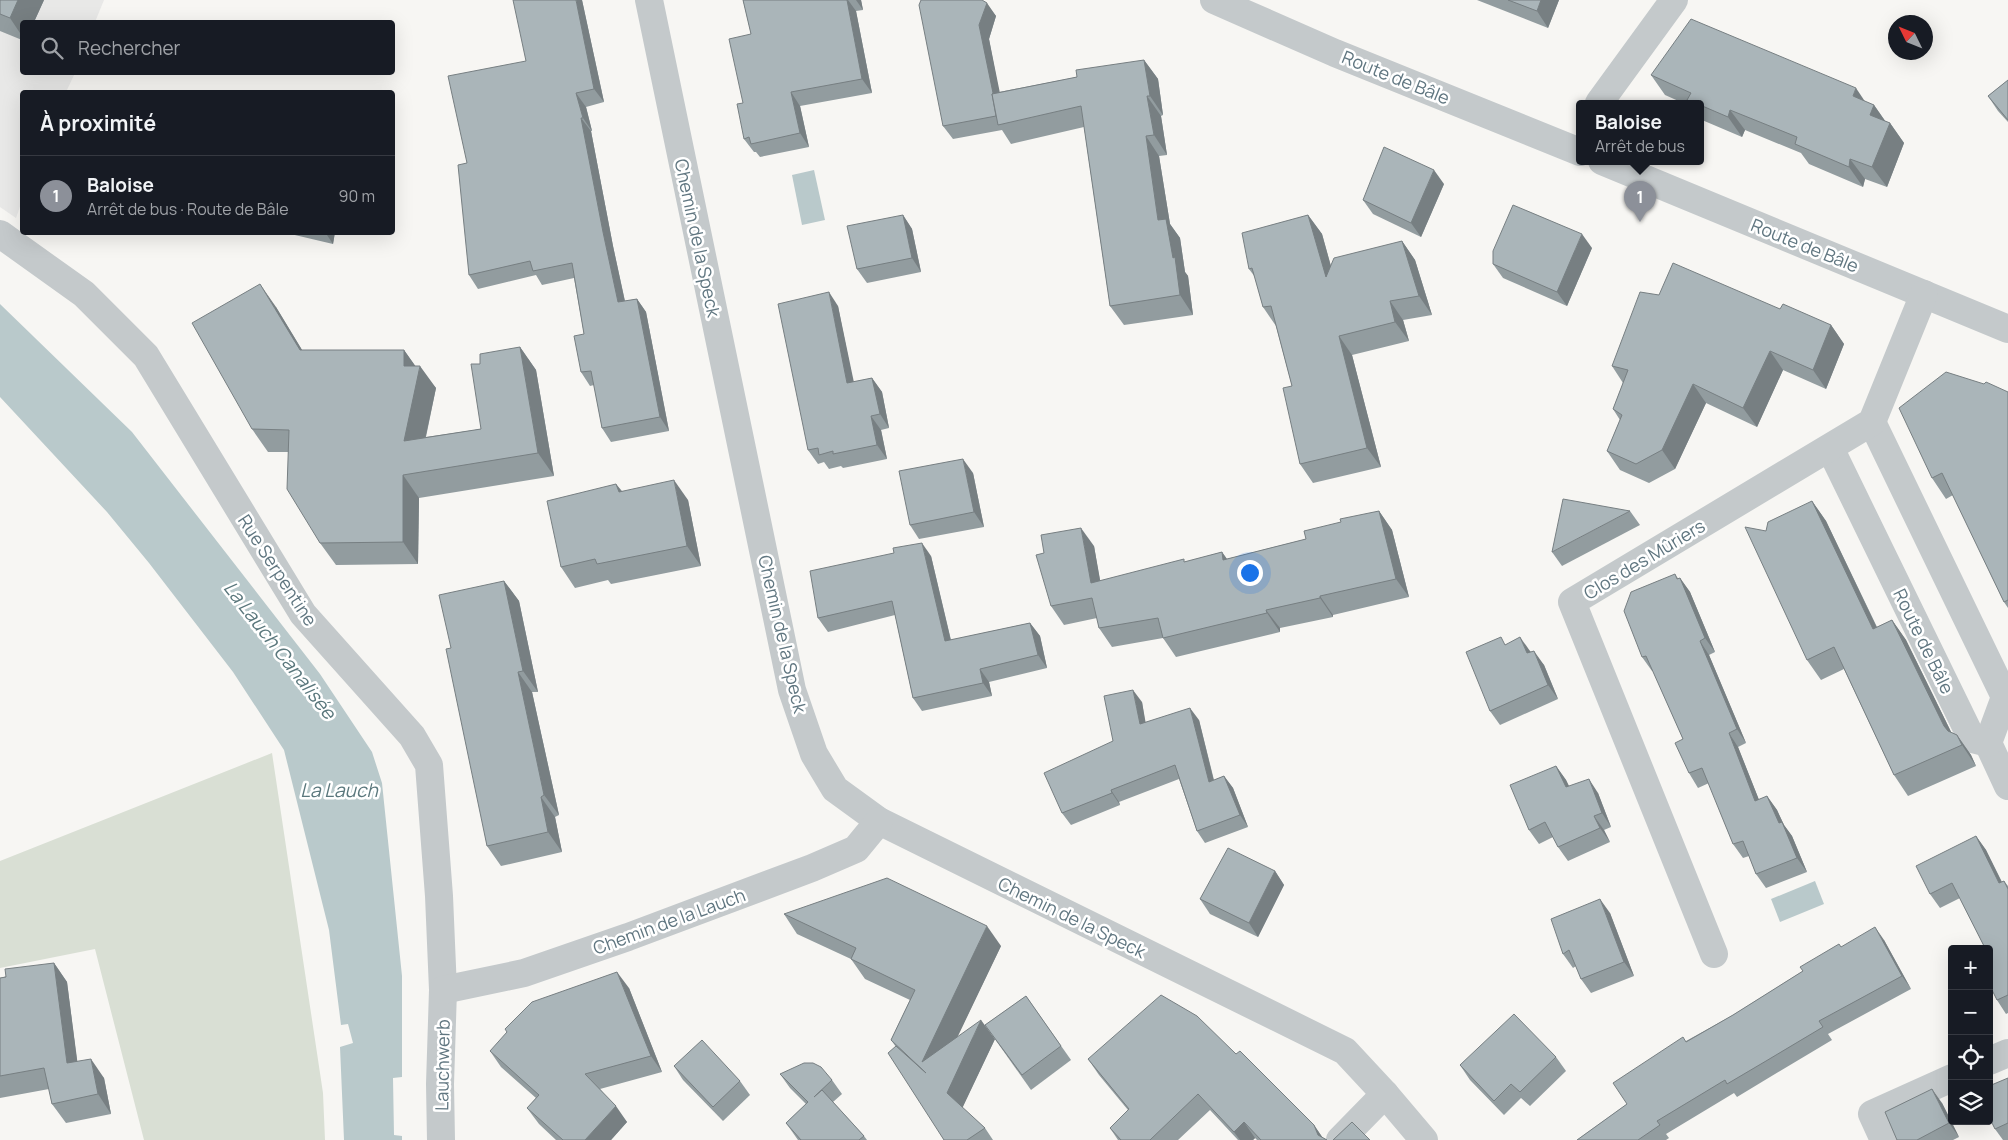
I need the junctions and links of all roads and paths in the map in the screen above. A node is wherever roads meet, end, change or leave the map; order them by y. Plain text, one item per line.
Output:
1 (649, 0) edge
2 (1214, 0) edge
3 (1674, 0) edge
4 (1601, 100) edge
5 (1576, 145) edge
6 (1612, 165) edge
7 (0, 234) edge
8 (1924, 294) junction
9 (2008, 329) edge
10 (1872, 422) junction
11 (1830, 448) junction
12 (1988, 743) junction
13 (2008, 786) edge
14 (879, 821) junction
15 (1714, 954) dead end
16 (443, 990) junction
17 (2008, 1053) edge
18 (1993, 1059) edge
19 (1948, 1080) edge
20 (1385, 1094) junction
21 (441, 1140) edge
22 (1340, 1140) edge
23 (1424, 1140) edge
24 (1884, 1140) edge

1 - 14 street, Chemin de la Speck
2 - 5 street, Route de Bâle
3 - 4 street
6 - 8 street, Route de Bâle
7 - 16 street, Rue Serpentine
8 - 9 street, Route de Bâle
8 - 10 street
10 - 11 street, Clos des Mûriers
10 - 12 street
11 - 12 street, Route de Bâle
11 - 15 street, Clos des Mûriers
12 - 13 street
14 - 16 street, Chemin de la Lauch
14 - 20 street, Chemin de la Speck
16 - 21 street, Lauchwerb
17 - 18 street
19 - 24 street
20 - 22 street
20 - 23 street, Chemin de la Speck

